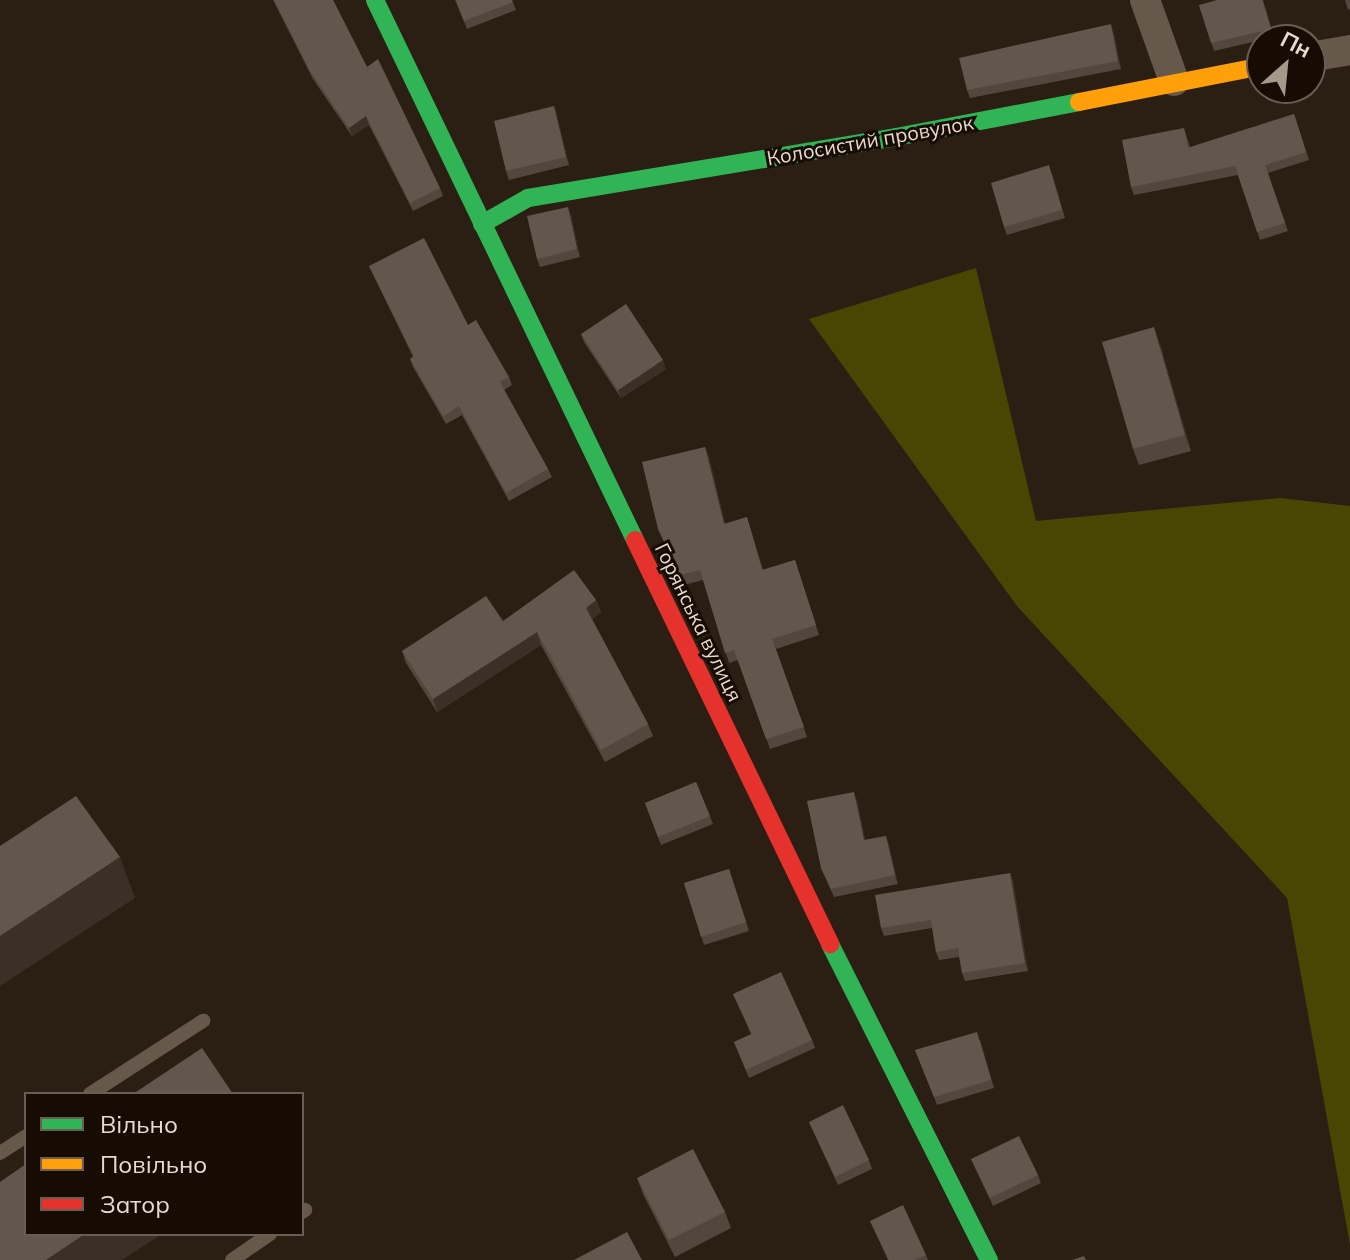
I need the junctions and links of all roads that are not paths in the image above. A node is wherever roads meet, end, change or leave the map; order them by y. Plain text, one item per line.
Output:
1 (375, 0) edge
2 (1145, 0) edge
3 (1350, 50) edge
4 (1326, 54) edge
5 (1246, 69) edge
6 (1174, 81) junction
7 (482, 224) junction
8 (203, 1021) dead end
9 (93, 1092) edge
10 (24, 1137) edge
11 (0, 1153) edge
12 (267, 1236) edge
13 (232, 1260) edge
14 (989, 1260) edge

1 - 7 street, Горянська вулиця
2 - 6 street
3 - 4 street
5 - 6 street, Колосистий провулок
6 - 7 street, Колосистий провулок
7 - 14 street, Горянська вулиця
8 - 9 lane
10 - 11 lane
12 - 13 lane

